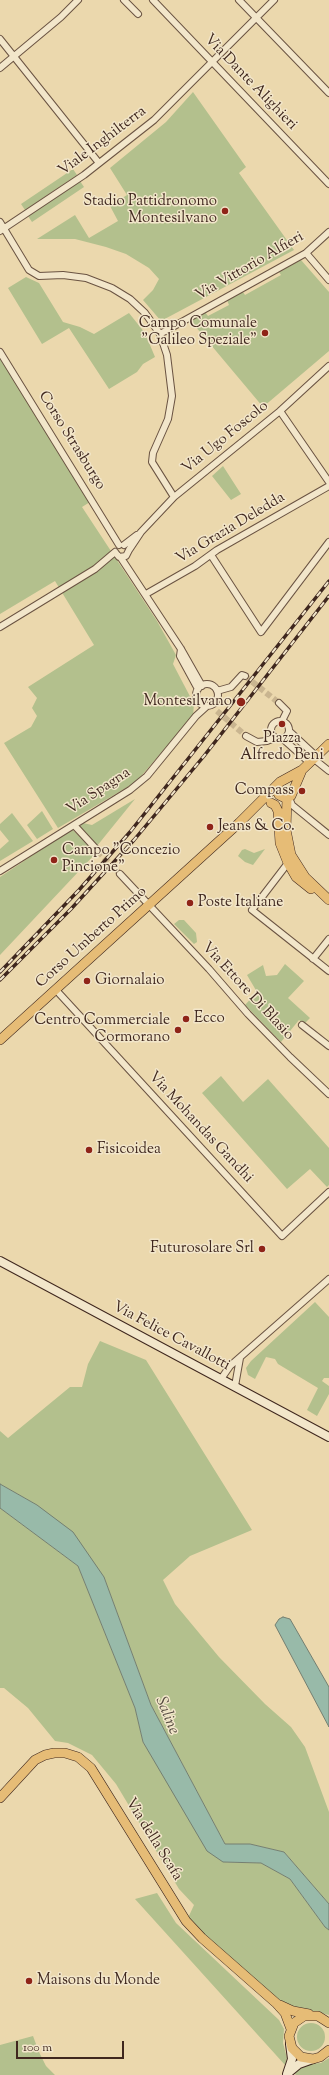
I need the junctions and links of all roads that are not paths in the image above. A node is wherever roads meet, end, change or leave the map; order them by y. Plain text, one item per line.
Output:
1 (78, 0) edge
2 (124, 0) edge
3 (153, 0) edge
4 (239, 0) edge
5 (274, 0) edge
6 (138, 14) dead end
7 (256, 18) junction
8 (0, 40) edge
9 (14, 57) junction
10 (212, 61) junction
11 (0, 68) edge
12 (329, 93) edge
13 (99, 163) junction
14 (329, 184) edge
15 (0, 222) edge
16 (2, 230) edge
17 (329, 232) edge
18 (306, 253) junction
19 (329, 280) edge
20 (160, 334) junction
21 (0, 352) edge
22 (329, 366) edge
23 (280, 411) junction
24 (329, 482) edge
25 (329, 486) edge
26 (174, 497) junction
27 (141, 532) junction
28 (329, 542) edge
29 (122, 545) junction
30 (128, 552) junction
31 (211, 555) junction
32 (119, 556) junction
33 (137, 580) junction
34 (146, 594) junction
35 (0, 627) edge
36 (245, 676) dead end
37 (200, 688) junction
38 (217, 691) junction
39 (279, 703) tunnel mouth
40 (206, 705) junction
41 (217, 711) tunnel mouth
42 (282, 721) junction
43 (289, 731) junction
44 (246, 736) tunnel mouth
45 (274, 738) junction
46 (283, 739) junction
47 (329, 744) edge
48 (313, 759) junction
49 (302, 770) junction
50 (329, 771) edge
51 (281, 783) junction
52 (295, 790) junction
53 (284, 797) junction
54 (271, 803) junction
55 (255, 807) junction
56 (278, 819) junction
57 (74, 825) junction
58 (329, 835) edge
59 (98, 851) tunnel mouth
60 (288, 864) junction
61 (0, 871) edge
62 (120, 874) tunnel mouth
63 (326, 898) edge
64 (149, 906) junction
65 (329, 939) edge
66 (313, 959) junction
67 (329, 971) edge
68 (56, 990) junction
69 (302, 1025) dead end
70 (0, 1040) edge
71 (329, 1046) edge
72 (329, 1094) edge
73 (329, 1192) edge
74 (0, 1261) edge
75 (329, 1279) edge
76 (240, 1358) junction
77 (221, 1379) junction
78 (235, 1386) junction
79 (329, 1437) edge
80 (0, 1798) edge
81 (276, 2003) junction
82 (311, 2014) junction
83 (328, 2020) edge
84 (291, 2029) junction
85 (290, 2043) junction
86 (329, 2050) edge
87 (313, 2059) junction
88 (286, 2075) edge

1 - 9 street
2 - 6 street
3 - 10 street, Via Dante Alighieri
4 - 7 street
5 - 7 street, Viale Inghilterra
7 - 10 street, Viale Inghilterra
7 - 12 street
8 - 9 street
9 - 11 street
9 - 13 street
10 - 13 street, Viale Inghilterra
10 - 14 street, Via Dante Alighieri
13 - 16 street, Viale Inghilterra
15 - 16 street
16 - 20 street
17 - 18 street, Via Vittorio Alfieri
18 - 19 street
18 - 20 street, Via Vittorio Alfieri
20 - 26 street
21 - 29 street, Corso Strasburgo
22 - 23 street, Via Ugo Foscolo
23 - 24 street
23 - 26 street, Via Ugo Foscolo
25 - 31 street, Via Grazia Deledda
26 - 27 street, Via Ugo Foscolo
27 - 29 street, Via Ugo Foscolo
27 - 30 street, Via Ugo Foscolo
28 - 31 street
29 - 30 street, Corso Strasburgo
29 - 32 street
30 - 32 street
30 - 33 street
31 - 34 street, Via Grazia Deledda
32 - 33 street
32 - 35 street
33 - 34 street
34 - 37 street
36 - 38 street
37 - 38 street
37 - 40 street
38 - 40 street
39 - 42 street
40 - 41 street
40 - 57 street, Via Spagna
42 - 43 street
42 - 45 street
43 - 46 street
43 - 48 street
44 - 45 street
45 - 46 street
46 - 48 street
47 - 48 main road, Corso Umberto Primo
48 - 49 main road, Corso Umberto Primo
48 - 50 street
49 - 51 main road, Corso Umberto Primo
49 - 52 main road, Corso Umberto Primo
51 - 52 main road
51 - 53 main road
51 - 55 main road, Corso Umberto Primo
52 - 53 main road
53 - 54 main road, Corso Umberto Primo
53 - 56 main road
53 - 58 street
53 - 63 main road
54 - 55 main road, Corso Umberto Primo
54 - 56 main road
55 - 64 main road, Corso Umberto Primo
56 - 60 main road
57 - 59 street
57 - 61 street, Via Spagna
60 - 63 main road
60 - 66 street
62 - 64 street, Via Ettore Di Blasio
64 - 68 main road, Corso Umberto Primo
64 - 72 street, Via Ettore Di Blasio
65 - 66 street
66 - 67 street
68 - 70 main road, Corso Umberto Primo
68 - 73 street, Via Mohandas Gandhi
69 - 71 street
74 - 77 main road, Via Felice Cavallotti
75 - 76 street
76 - 77 street
76 - 78 street
77 - 78 main road, Via Felice Cavallotti
78 - 79 main road, Via Felice Cavallotti
80 - 81 main road, Via della Scafa
81 - 82 main road, Via della Scafa
81 - 84 main road, Via della Scafa
82 - 83 main road, Via della Scafa
82 - 84 main road
84 - 85 main road
85 - 87 main road
85 - 88 main road
86 - 87 main road
87 - 88 main road

